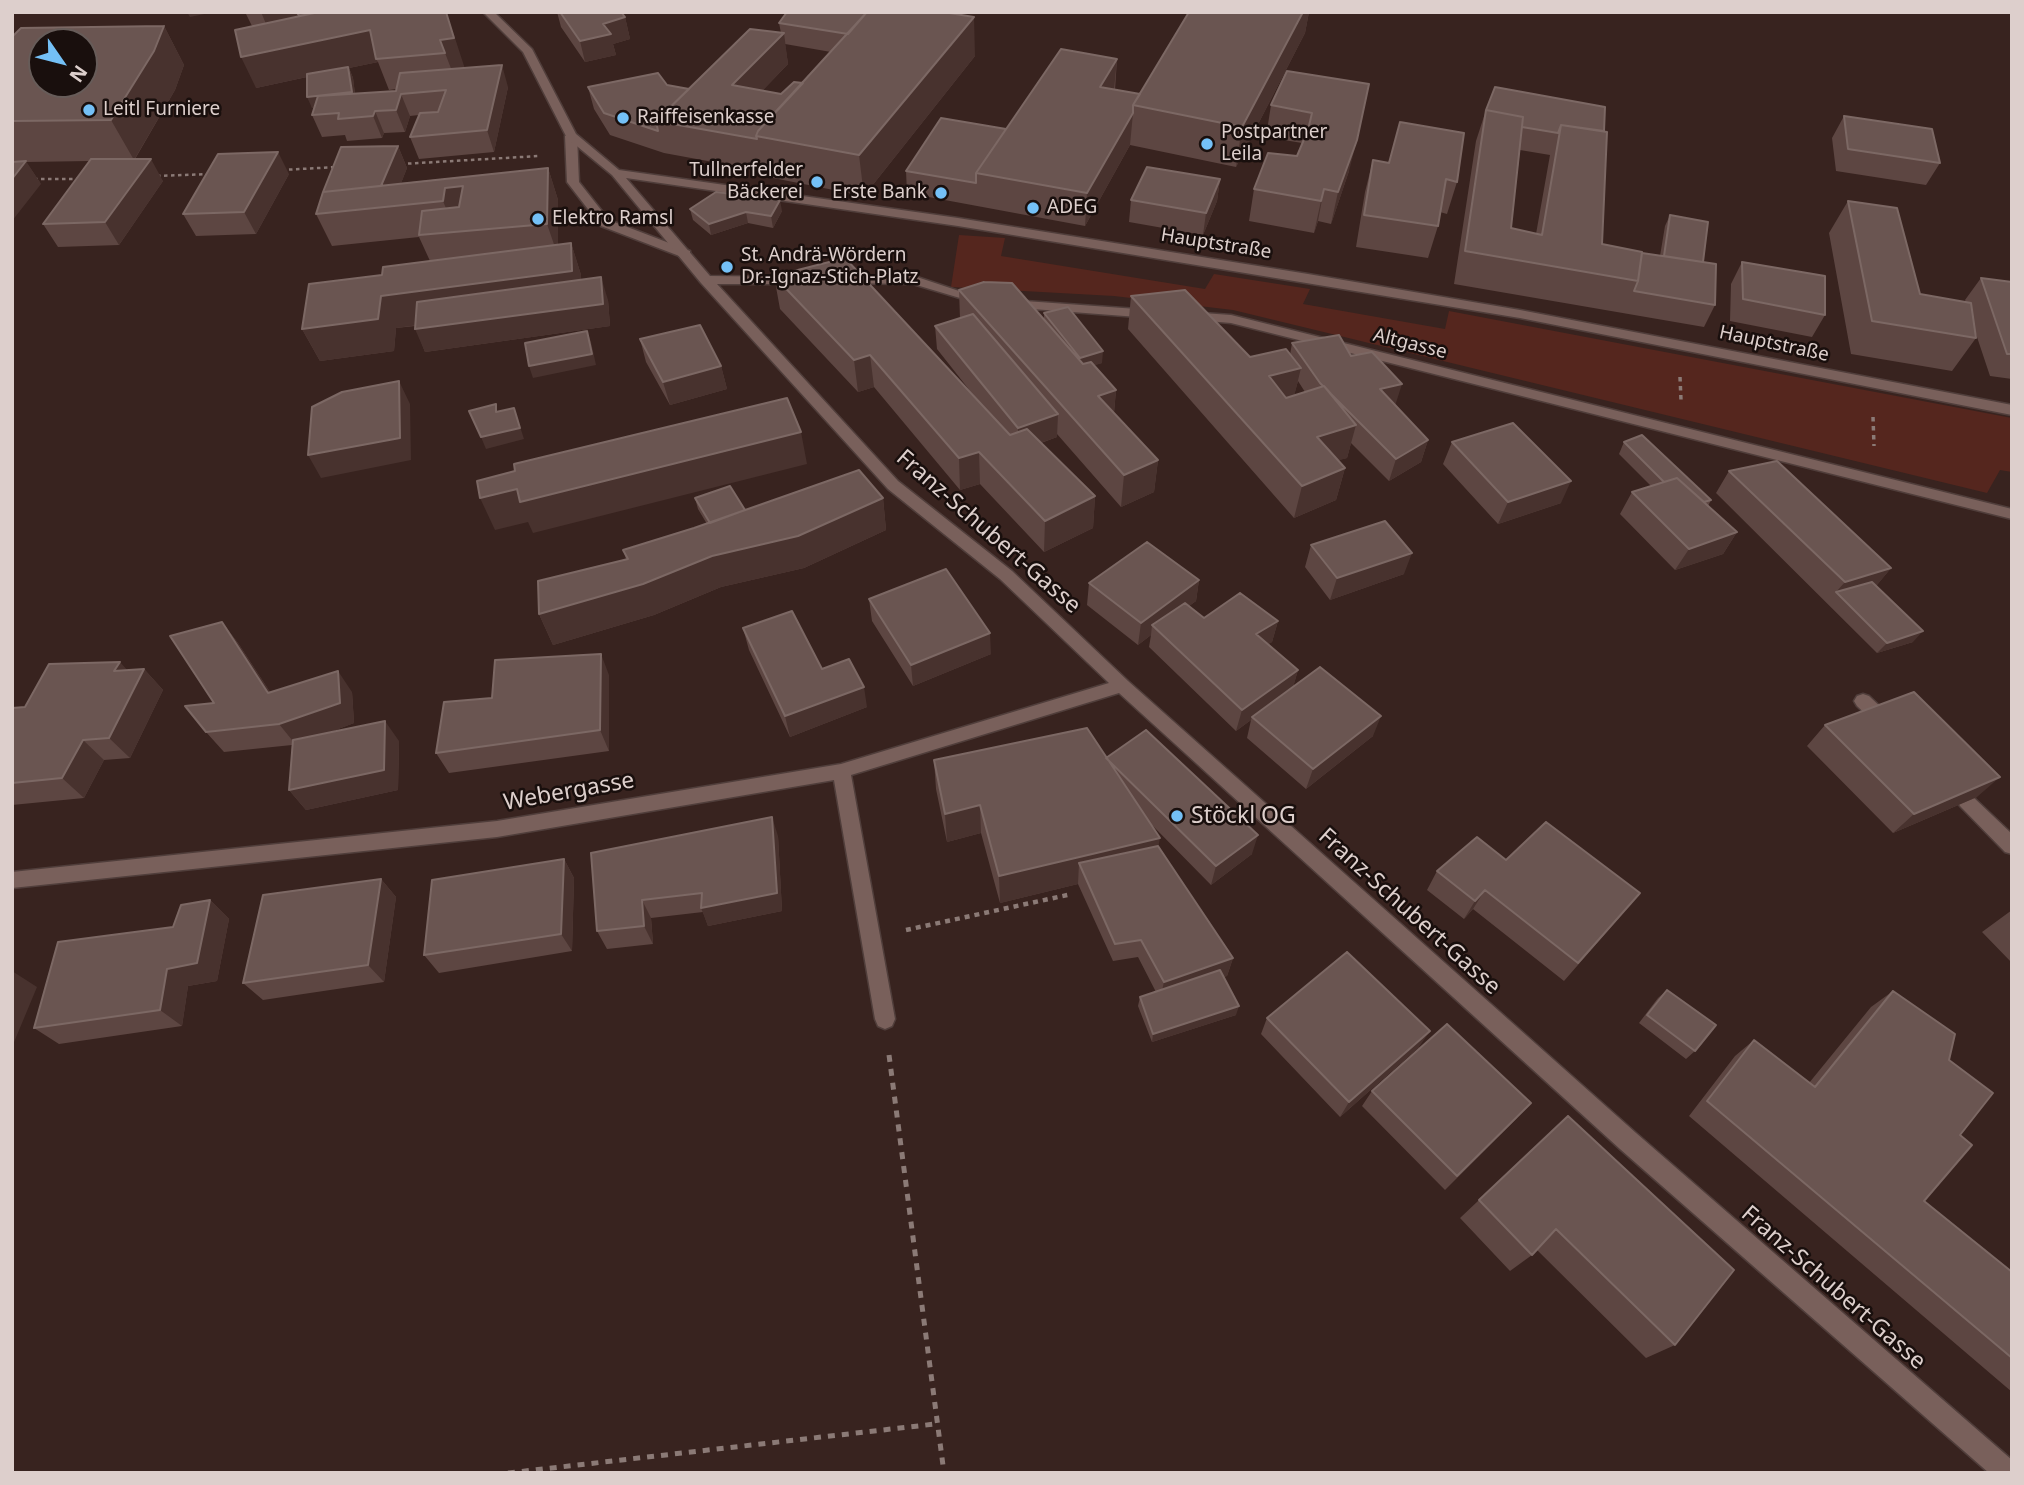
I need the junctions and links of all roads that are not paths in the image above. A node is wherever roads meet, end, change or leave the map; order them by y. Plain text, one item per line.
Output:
1 (488, 12) edge
2 (570, 136) junction
3 (616, 173) junction
4 (686, 254) junction
5 (706, 279) junction
6 (2012, 410) edge
7 (2012, 514) edge
8 (1122, 686) junction
9 (1863, 701) dead end
10 (1881, 718) edge
11 (841, 771) junction
12 (1966, 801) edge
13 (2012, 846) edge
14 (12, 880) edge
15 (885, 1019) road end
16 (2008, 1473) edge

1 - 2 street
2 - 3 street
2 - 4 street
3 - 4 street, Franz-Schubert-Gasse
3 - 6 street, Hauptstraße
4 - 5 street, Franz-Schubert-Gasse
5 - 7 street, Altgasse
5 - 8 street, Franz-Schubert-Gasse
8 - 11 street, Webergasse
8 - 16 street, Franz-Schubert-Gasse
9 - 10 street
11 - 14 street, Webergasse
11 - 15 street
12 - 13 street

